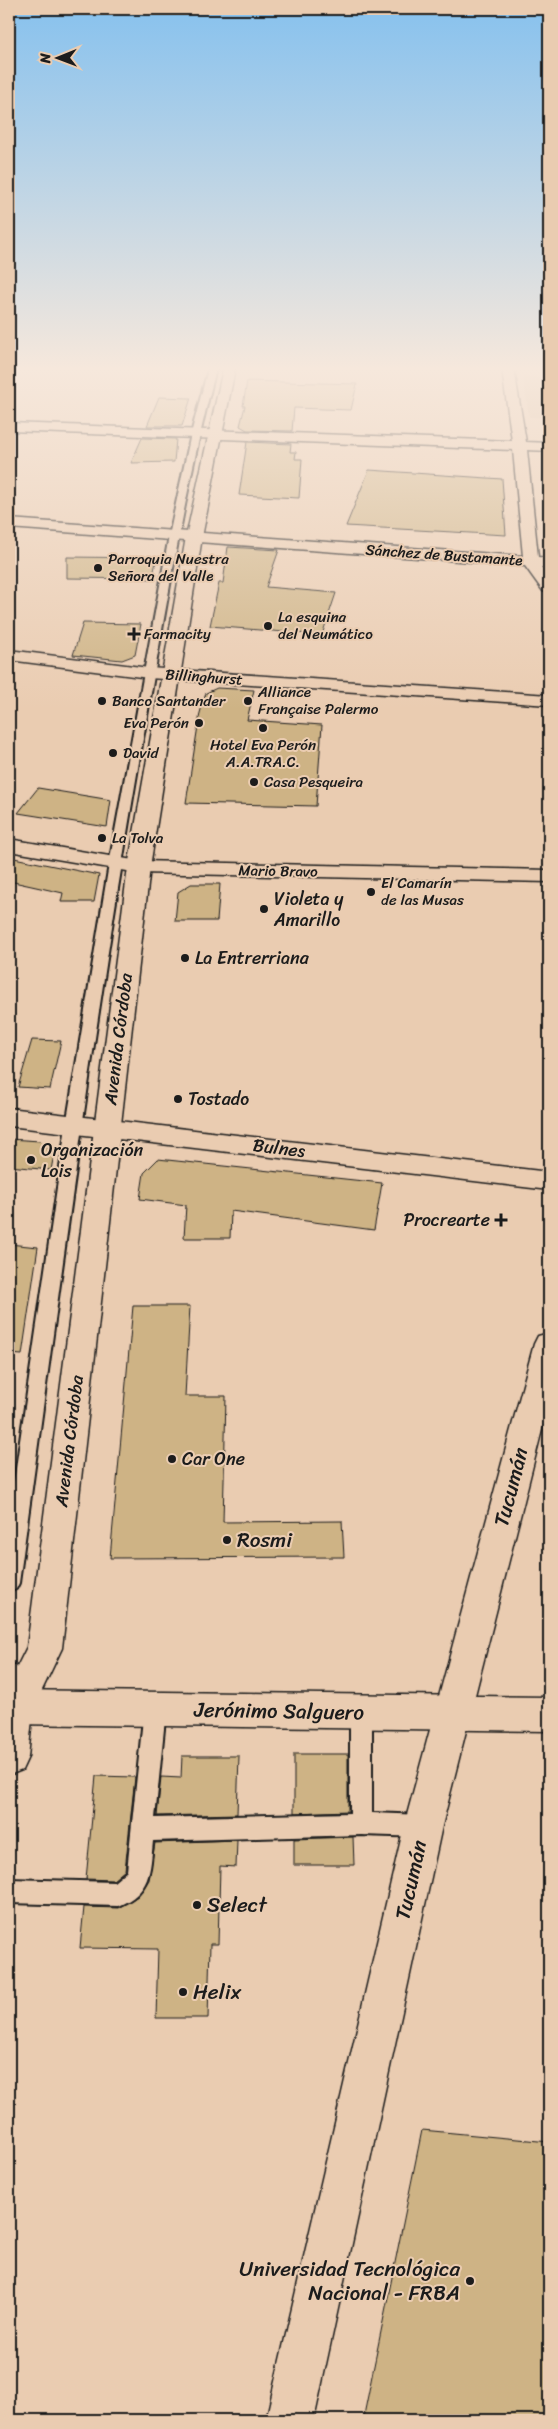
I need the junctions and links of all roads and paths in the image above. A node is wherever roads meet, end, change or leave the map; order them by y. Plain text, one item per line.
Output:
1 (185, 482) edge
2 (205, 482) edge
3 (523, 482) edge
4 (9, 524) edge
5 (174, 536) junction
6 (194, 537) junction
7 (531, 562) junction
8 (549, 563) edge
9 (549, 588) edge
10 (9, 655) edge
11 (149, 673) junction
12 (171, 675) junction
13 (549, 700) edge
14 (9, 845) edge
15 (115, 864) junction
16 (139, 867) junction
17 (549, 876) edge
18 (9, 1117) edge
19 (74, 1126) junction
20 (107, 1127) junction
21 (549, 1181) edge
22 (549, 1344) edge
23 (9, 1583) edge
24 (9, 1673) edge
25 (12, 1707) edge
26 (155, 1709) junction
27 (361, 1712) junction
28 (453, 1713) junction
29 (549, 1714) edge
30 (9, 1757) edge
31 (361, 1824) junction
32 (422, 1826) junction
33 (142, 1830) junction
34 (9, 1891) edge
35 (290, 2420) edge

1 - 5 lane, Avenida Córdoba
2 - 6 street, Avenida Córdoba
3 - 7 street
4 - 5 street, Sánchez de Bustamante
5 - 6 street, Sánchez de Bustamante
5 - 11 lane, Avenida Córdoba
6 - 7 street, Sánchez de Bustamante
6 - 12 street, Avenida Córdoba
7 - 8 street, Sánchez de Bustamante
7 - 9 street
10 - 11 street, Billinghurst
11 - 12 street, Billinghurst
11 - 15 lane, Avenida Córdoba
12 - 13 street, Billinghurst
12 - 16 street, Avenida Córdoba
14 - 15 street, Mario Bravo
15 - 16 street, Mario Bravo
15 - 19 lane, Avenida Córdoba
16 - 17 street, Mario Bravo
16 - 20 street, Avenida Córdoba
18 - 19 street, Bulnes
19 - 20 street, Bulnes
19 - 23 lane, Avenida Córdoba
20 - 21 street, Bulnes
20 - 25 street, Avenida Córdoba
22 - 28 street, Tucumán
24 - 25 lane, Avenida Córdoba
25 - 26 street, Jerónimo Salguero
25 - 30 street, Avenida Córdoba
26 - 27 street, Jerónimo Salguero
26 - 33 lane
27 - 28 street, Jerónimo Salguero
27 - 31 lane
28 - 29 street, Jerónimo Salguero
28 - 32 street, Tucumán
31 - 32 lane
31 - 33 lane
32 - 35 street, Tucumán
33 - 34 lane

